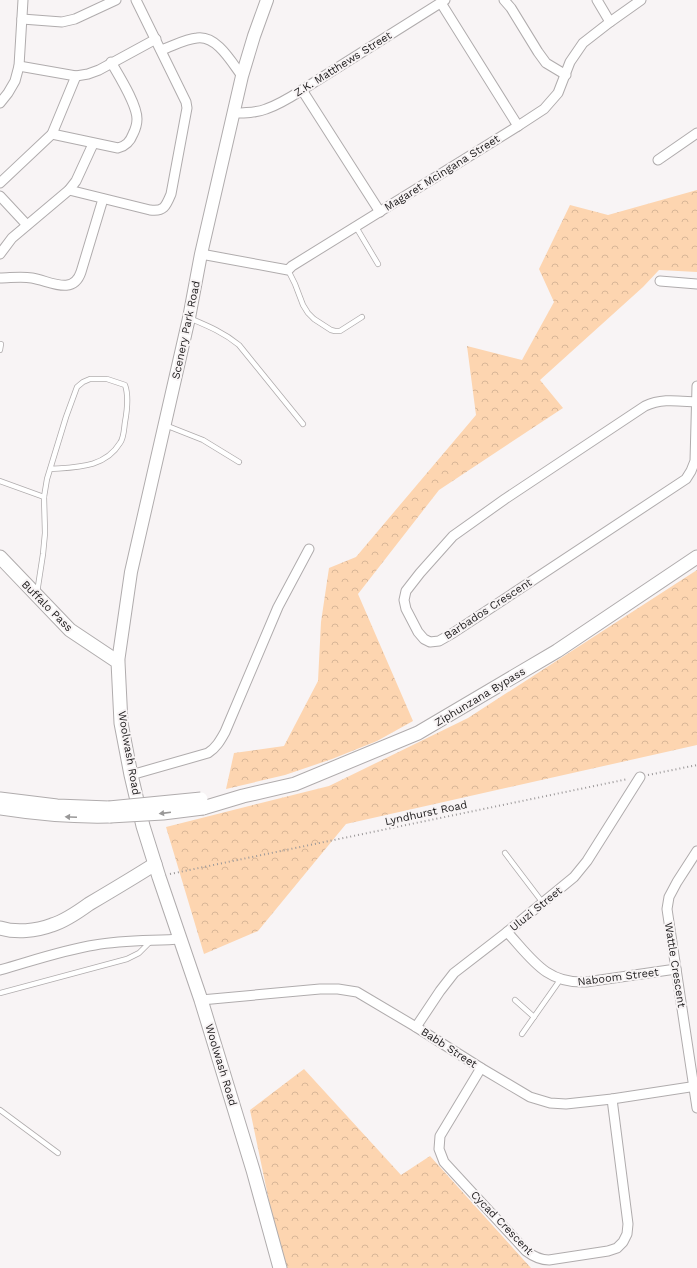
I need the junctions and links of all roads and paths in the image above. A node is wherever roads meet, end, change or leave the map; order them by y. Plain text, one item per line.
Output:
1 (23, 0) edge
2 (116, 0) edge
3 (136, 0) edge
4 (267, 0) edge
5 (504, 0) edge
6 (597, 0) edge
7 (641, 0) edge
8 (443, 1) edge
9 (22, 19) junction
10 (610, 22) junction
11 (156, 39) junction
12 (161, 50) junction
13 (112, 62) junction
14 (19, 66) junction
15 (566, 75) junction
16 (76, 76) junction
17 (242, 76) junction
18 (302, 90) junction
19 (0, 103) edge
20 (234, 113) junction
21 (518, 126) junction
22 (697, 133) edge
23 (52, 134) junction
24 (93, 144) junction
25 (658, 160) dead end
26 (0, 183) edge
27 (69, 190) junction
28 (0, 196) edge
29 (103, 199) junction
30 (380, 212) junction
31 (27, 225) junction
32 (356, 227) junction
33 (0, 254) edge
34 (201, 254) junction
35 (378, 264) dead end
36 (288, 270) junction
37 (0, 278) edge
38 (660, 281) dead end
39 (697, 284) edge
40 (189, 318) junction
41 (362, 318) dead end
42 (1, 344) dead end
43 (0, 350) edge
44 (697, 386) edge
45 (696, 402) junction
46 (303, 424) dead end
47 (165, 425) junction
48 (239, 462) dead end
49 (50, 469) junction
50 (0, 481) edge
51 (44, 497) junction
52 (309, 550) dead end
53 (0, 557) edge
54 (697, 557) edge
55 (36, 596) junction
56 (118, 662) junction
57 (697, 764) edge
58 (131, 775) junction
59 (640, 777) junction
60 (0, 799) edge
61 (0, 808) edge
62 (110, 812) junction
63 (697, 850) edge
64 (505, 854) dead end
65 (157, 870) junction
66 (543, 903) junction
67 (0, 928) edge
68 (508, 932) junction
69 (180, 939) junction
70 (151, 941) junction
71 (676, 969) junction
72 (0, 970) edge
73 (560, 980) junction
74 (0, 993) edge
75 (201, 1000) junction
76 (515, 1000) dead end
77 (534, 1017) junction
78 (416, 1027) junction
79 (522, 1034) dead end
80 (481, 1068) junction
81 (695, 1086) edge
82 (612, 1099) junction
83 (697, 1108) edge
84 (0, 1110) edge
85 (58, 1152) dead end
86 (280, 1268) edge

1 - 9 street
2 - 9 street
3 - 11 street
4 - 17 street, Scenery Park Road
5 - 15 street
6 - 10 street
7 - 10 street, Magaret Mcingana Street
8 - 18 street, Z.K. Matthews Street
8 - 21 street
9 - 14 street
10 - 15 street, Magaret Mcingana Street
11 - 12 street
11 - 13 street
12 - 17 street
12 - 29 street
13 - 16 street
13 - 24 street
14 - 16 street
14 - 19 street
15 - 21 street, Magaret Mcingana Street
16 - 23 street
17 - 20 street, Scenery Park Road
18 - 20 street, Z.K. Matthews Street
18 - 30 street
20 - 34 street, Scenery Park Road
21 - 30 street, Magaret Mcingana Street
22 - 25 street
23 - 24 street
23 - 26 street
24 - 27 street
27 - 29 street
27 - 31 street
28 - 31 street
29 - 37 street
30 - 32 street, Magaret Mcingana Street
31 - 33 street
32 - 35 lane
32 - 36 street, Magaret Mcingana Street
34 - 36 street
34 - 40 street, Scenery Park Road
36 - 41 lane
38 - 39 street
40 - 46 lane
40 - 47 street, Scenery Park Road
42 - 43 lane
44 - 45 street, Barbados Crescent
45 - 45 street, Barbados Crescent
47 - 48 lane
47 - 56 street, Scenery Park Road
49 - 49 lane
49 - 51 lane
50 - 51 lane
51 - 55 lane
52 - 58 street
53 - 55 main road, Buffalo Pass
54 - 62 main road, Ziphunzana Bypass, bridge
55 - 56 main road, Buffalo Pass
56 - 58 main road, Woolwash Road
57 - 59 path, Lyndhurst Road
58 - 65 main road, Woolwash Road
59 - 65 path, Lyndhurst Road
59 - 66 street, Uluzi Street
60 - 62 main road
62 -> 61 main road
63 - 71 street, Wattle Crescent
64 - 66 lane
65 - 67 main road
65 - 69 main road, Woolwash Road
66 - 68 street, Uluzi Street
68 - 73 street, Naboom Street
68 - 78 street, Uluzi Street
69 - 70 street
69 - 75 main road, Woolwash Road
70 - 72 street
70 - 74 lane
71 - 73 street, Naboom Street
71 - 81 street, Wattle Crescent
73 - 77 lane
75 - 78 street, Babb Street
75 - 86 main road, Woolwash Road
76 - 77 lane
77 - 79 lane
78 - 80 street, Babb Street
80 - 82 street, Babb Street
80 - 82 street, Cycad Crescent
81 - 82 street, Babb Street
81 - 83 street, Wattle Crescent
84 - 85 lane

